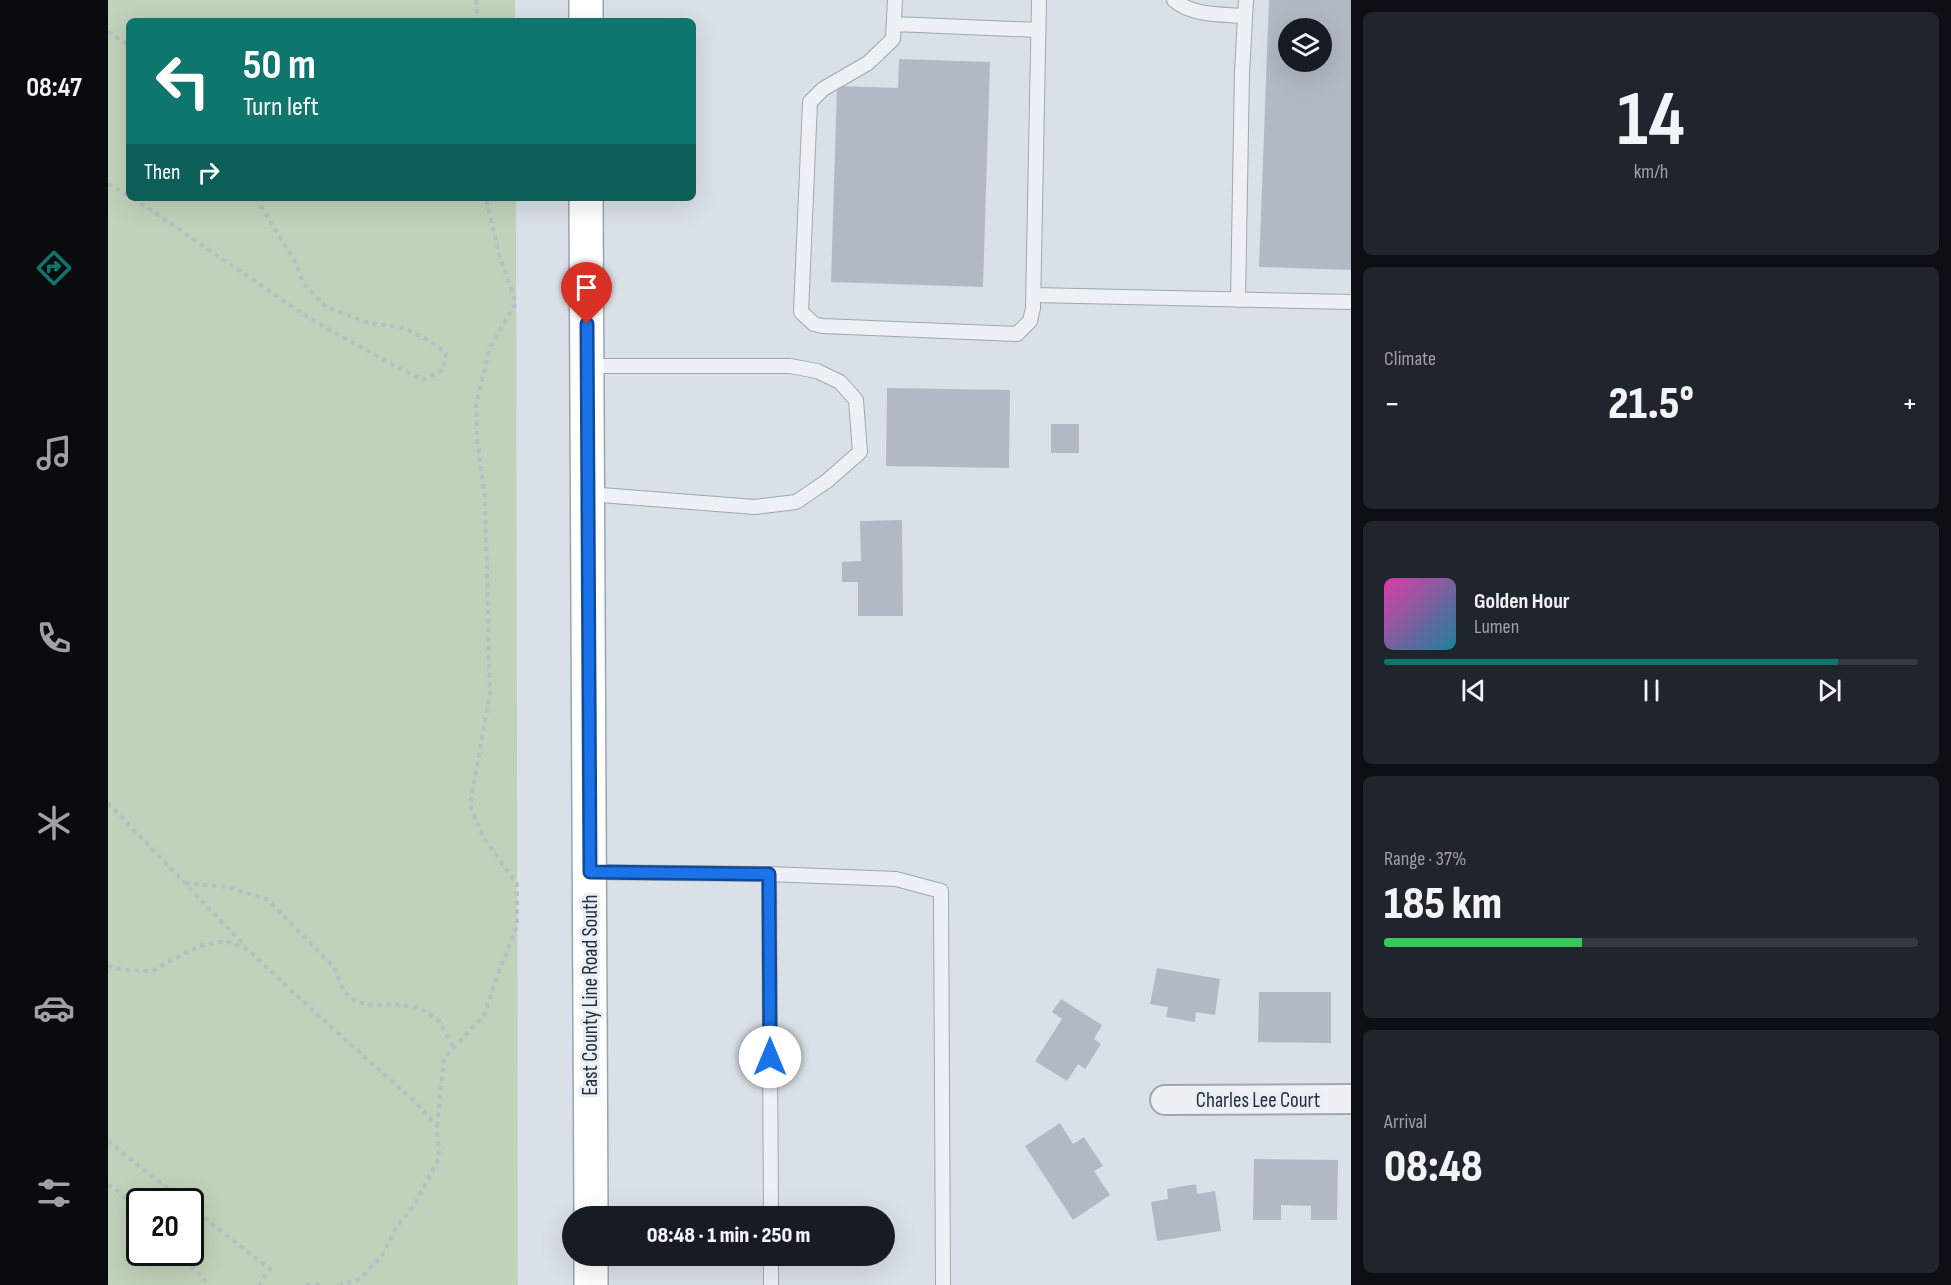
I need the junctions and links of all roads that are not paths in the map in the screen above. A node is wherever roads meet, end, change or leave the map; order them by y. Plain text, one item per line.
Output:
1 (586, 0) edge
2 (894, 0) edge
3 (1039, 0) edge
4 (1174, 0) edge
5 (1246, 0) edge
6 (1245, 16) junction
7 (586, 18) edge
8 (894, 24) junction
9 (1038, 30) junction
10 (586, 201) edge
11 (1034, 295) junction
12 (1238, 300) junction
13 (1351, 302) edge
14 (587, 366) junction
15 (588, 494) junction
16 (590, 872) junction
17 (769, 874) junction
18 (1351, 1099) edge
19 (1165, 1100) dead end
20 (591, 1206) edge
21 (771, 1206) edge
22 (591, 1266) edge
23 (771, 1266) edge
24 (591, 1285) edge
25 (771, 1285) edge
26 (943, 1285) edge

1 - 7 main road
2 - 8 lane
3 - 9 lane
4 - 6 lane
5 - 6 lane
6 - 12 lane
8 - 9 lane
8 - 11 lane
9 - 11 lane
10 - 14 main road, East County Line Road South
11 - 12 lane
12 - 13 lane
14 - 15 main road, East County Line Road South
14 - 15 lane
15 - 16 main road, East County Line Road South
16 - 17 lane
16 - 20 main road, East County Line Road South
17 - 21 lane
17 - 26 lane
18 - 19 street, Charles Lee Court
22 - 24 main road
23 - 25 lane

